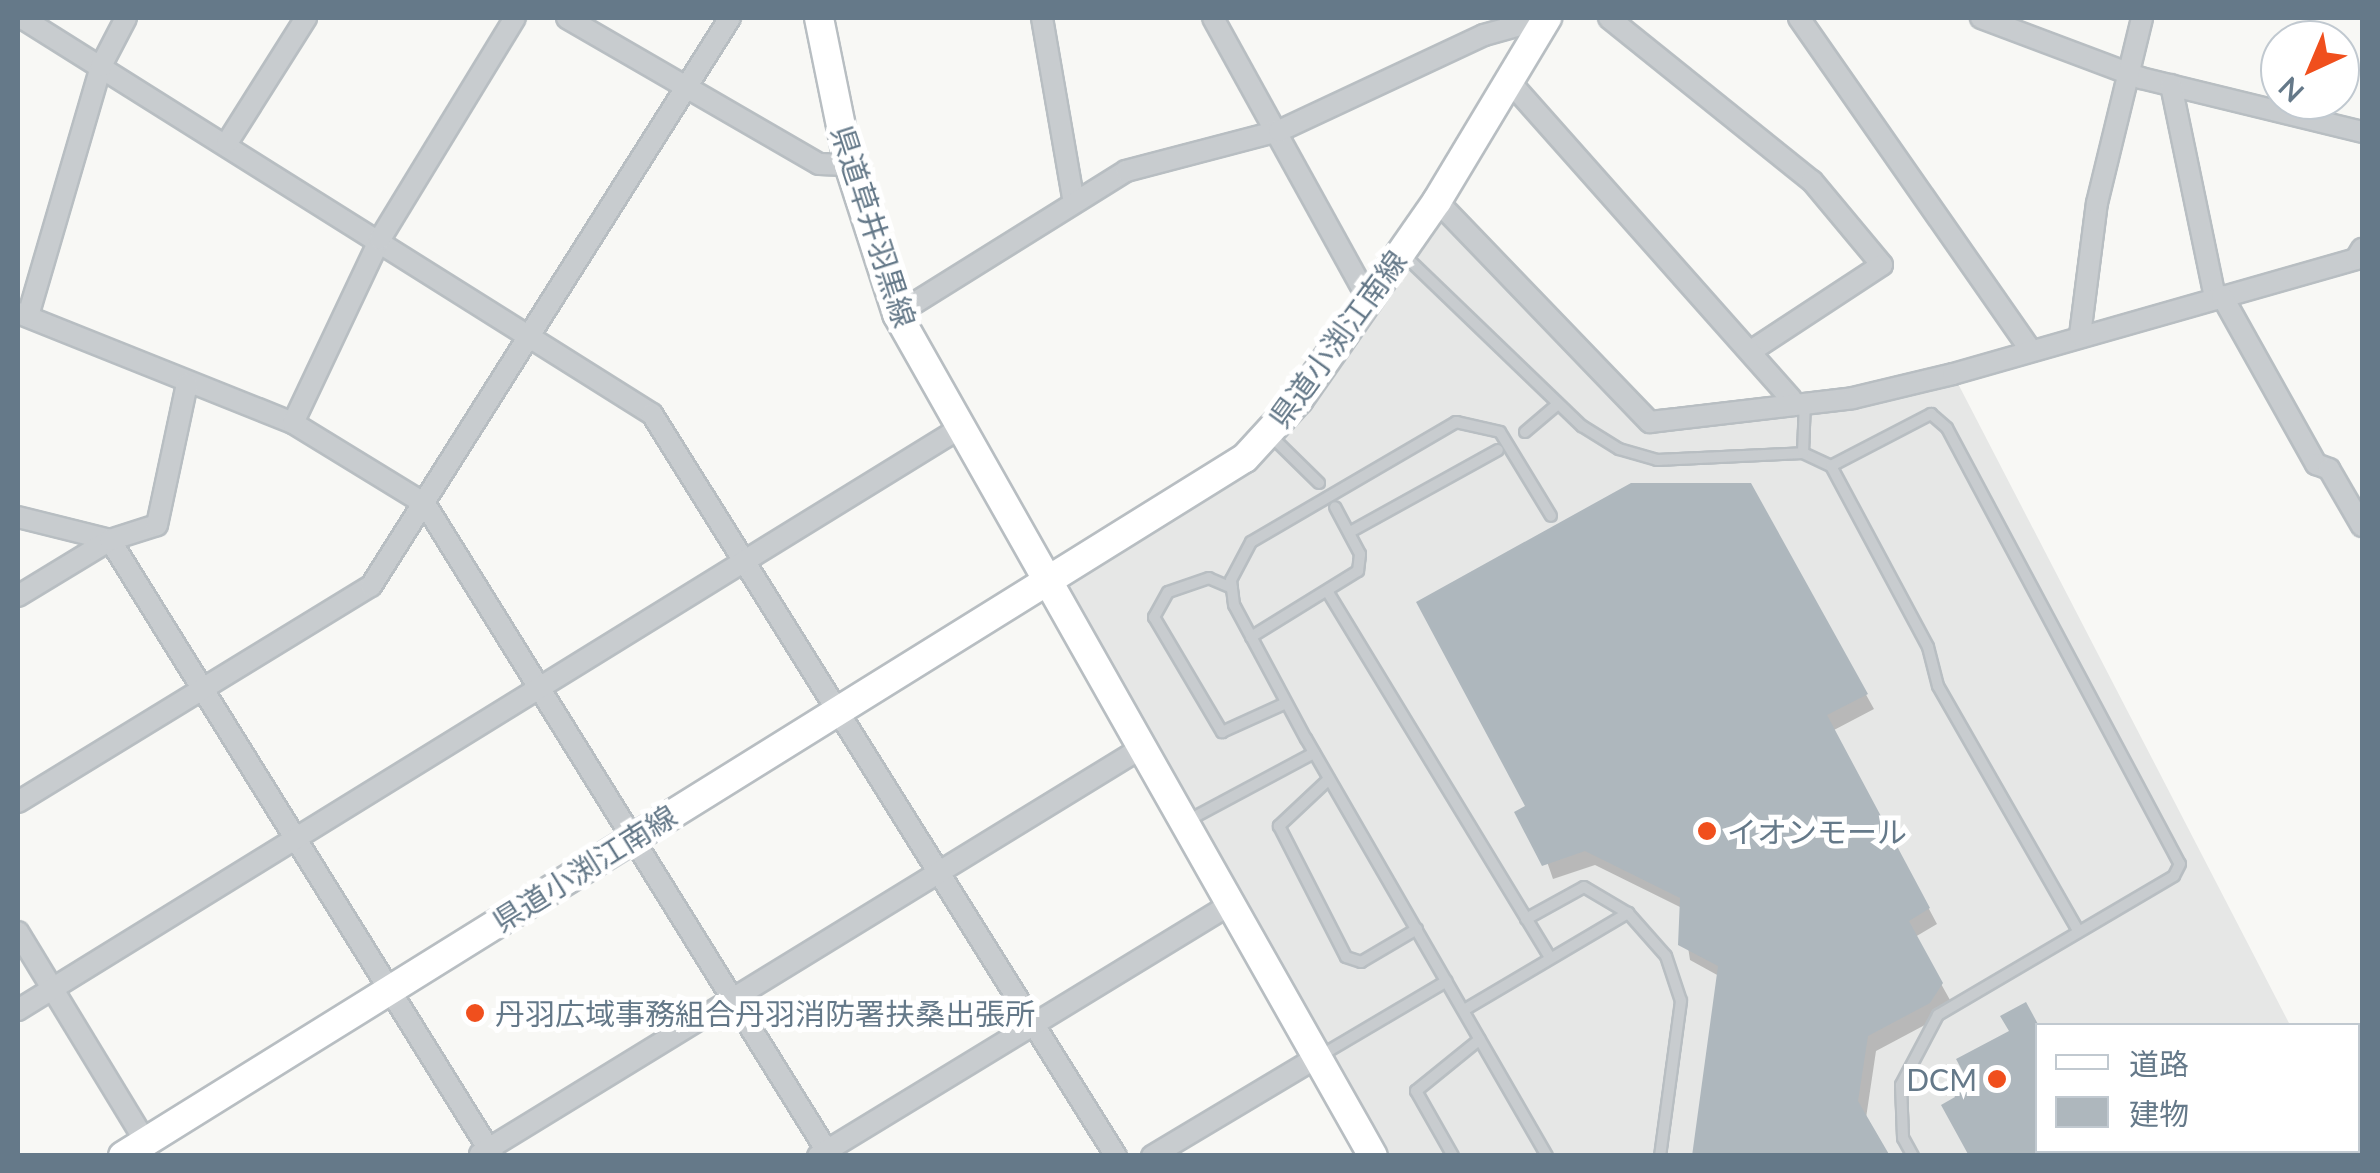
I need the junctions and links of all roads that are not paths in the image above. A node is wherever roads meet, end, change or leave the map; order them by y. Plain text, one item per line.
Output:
1 (22, 18) edge
2 (126, 18) edge
3 (306, 18) edge
4 (515, 18) edge
5 (567, 18) edge
6 (730, 18) edge
7 (818, 18) edge
8 (1042, 18) edge
9 (1212, 18) edge
10 (1546, 18) edge
11 (1609, 18) edge
12 (1799, 18) edge
13 (1981, 18) edge
14 (2142, 18) edge
15 (101, 66) junction
16 (2126, 72) junction
17 (1509, 81) junction
18 (2171, 85) junction
19 (684, 91) junction
20 (1279, 131) junction
21 (2362, 132) edge
22 (227, 142) junction
23 (848, 165) junction
24 (1073, 198) junction
25 (1437, 201) junction
26 (380, 239) junction
27 (1401, 252) junction
28 (2360, 260) edge
29 (2219, 297) junction
30 (1368, 300) junction
31 (896, 314) junction
32 (23, 315) edge
33 (531, 334) junction
34 (2080, 335) junction
35 (2032, 350) junction
36 (1751, 351) junction
37 (187, 384) junction
38 (1798, 399) junction
39 (1558, 404) junction
40 (293, 423) junction
41 (960, 428) junction
42 (1525, 432) dead end
43 (1268, 433) junction
44 (1498, 450) dead end
45 (1804, 453) junction
46 (1831, 466) junction
47 (1319, 483) dead end
48 (425, 504) junction
49 (1334, 508) dead end
50 (1551, 516) dead end
51 (18, 517) edge
52 (2362, 526) edge
53 (1350, 532) junction
54 (110, 540) junction
55 (746, 560) junction
56 (1046, 580) junction
57 (1232, 588) junction
58 (1330, 594) junction
59 (18, 596) edge
60 (1251, 637) junction
61 (202, 686) junction
62 (541, 689) junction
63 (1286, 703) junction
64 (839, 711) junction
65 (1142, 747) junction
66 (1314, 753) junction
67 (1329, 780) junction
68 (18, 802) edge
69 (1186, 822) junction
70 (297, 838) junction
71 (632, 838) junction
72 (936, 872) junction
73 (1232, 902) junction
74 (1628, 913) junction
75 (1526, 918) junction
76 (1417, 929) junction
77 (2077, 929) junction
78 (18, 932) edge
79 (1550, 958) junction
80 (1447, 981) junction
81 (52, 988) junction
82 (392, 988) junction
83 (737, 1002) junction
84 (18, 1010) edge
85 (1464, 1010) junction
86 (1033, 1024) junction
87 (1480, 1039) junction
88 (1319, 1056) junction
89 (134, 1148) edge
90 (487, 1153) edge
91 (825, 1154) edge
92 (1116, 1156) edge
93 (1152, 1156) edge
94 (1373, 1156) edge
95 (1453, 1156) edge
96 (1547, 1156) edge
97 (1660, 1156) edge
98 (1914, 1156) edge

1 - 15 street
2 - 15 street
3 - 22 street
4 - 26 street
5 - 19 street
6 - 19 street
7 - 23 main road, 県道草井羽黒線
8 - 24 street
9 - 20 street
10 - 17 main road, 県道小渕江南線
10 - 20 street
11 - 36 street
12 - 35 street
13 - 16 street
14 - 16 street
15 - 22 street
15 - 32 street
16 - 18 street
16 - 34 street
17 - 25 main road, 県道小渕江南線
17 - 36 street
18 - 21 street
18 - 29 street
19 - 23 street
19 - 33 street
20 - 24 street
20 - 30 street
22 - 26 street
23 - 31 main road, 県道草井羽黒線
24 - 31 street
25 - 27 main road, 県道小渕江南線
25 - 38 street
26 - 33 street
26 - 40 street
27 - 30 main road, 県道小渕江南線
27 - 39 lane
28 - 29 street
29 - 34 street
29 - 52 street
30 - 43 main road, 県道小渕江南線
31 - 41 main road, 県道草井羽黒線
32 - 37 street
33 - 48 street
33 - 55 street
34 - 35 street
35 - 38 street
36 - 38 street
37 - 40 street
37 - 54 street
38 - 45 lane
39 - 42 lane
39 - 45 lane
40 - 48 street
41 - 55 street
41 - 56 main road, 県道草井羽黒線
43 - 47 lane
43 - 56 main road, 県道小渕江南線
44 - 53 lane
45 - 46 lane
46 - 77 lane
46 - 77 lane
48 - 61 street
48 - 62 street
49 - 53 lane
50 - 57 lane
51 - 54 street
53 - 58 lane
54 - 59 street
54 - 61 street
55 - 62 street
55 - 64 street
56 - 64 main road, 県道小渕江南線
56 - 65 main road
57 - 60 lane
57 - 63 lane
58 - 60 lane
58 - 75 lane
60 - 63 lane
61 - 68 street
61 - 70 street
62 - 70 street
62 - 71 street
63 - 66 lane
64 - 71 main road, 県道小渕江南線
64 - 72 street
65 - 69 main road
65 - 72 street
66 - 67 lane
66 - 69 lane
67 - 76 lane
67 - 76 lane
69 - 73 main road
70 - 81 street
70 - 82 street
71 - 82 main road, 県道小渕江南線
71 - 83 street
72 - 83 street
72 - 86 street
73 - 86 street
73 - 88 main road
74 - 75 lane
74 - 79 lane
74 - 97 lane
75 - 79 lane
76 - 80 lane
77 - 98 lane
78 - 81 street
79 - 85 lane
80 - 85 lane
80 - 88 lane
81 - 84 street
81 - 89 street
82 - 89 main road, 県道小渕江南線
82 - 90 street
83 - 90 street
83 - 91 street
85 - 87 lane
86 - 91 street
86 - 92 street
87 - 95 lane
87 - 96 lane
88 - 93 street
88 - 94 main road

